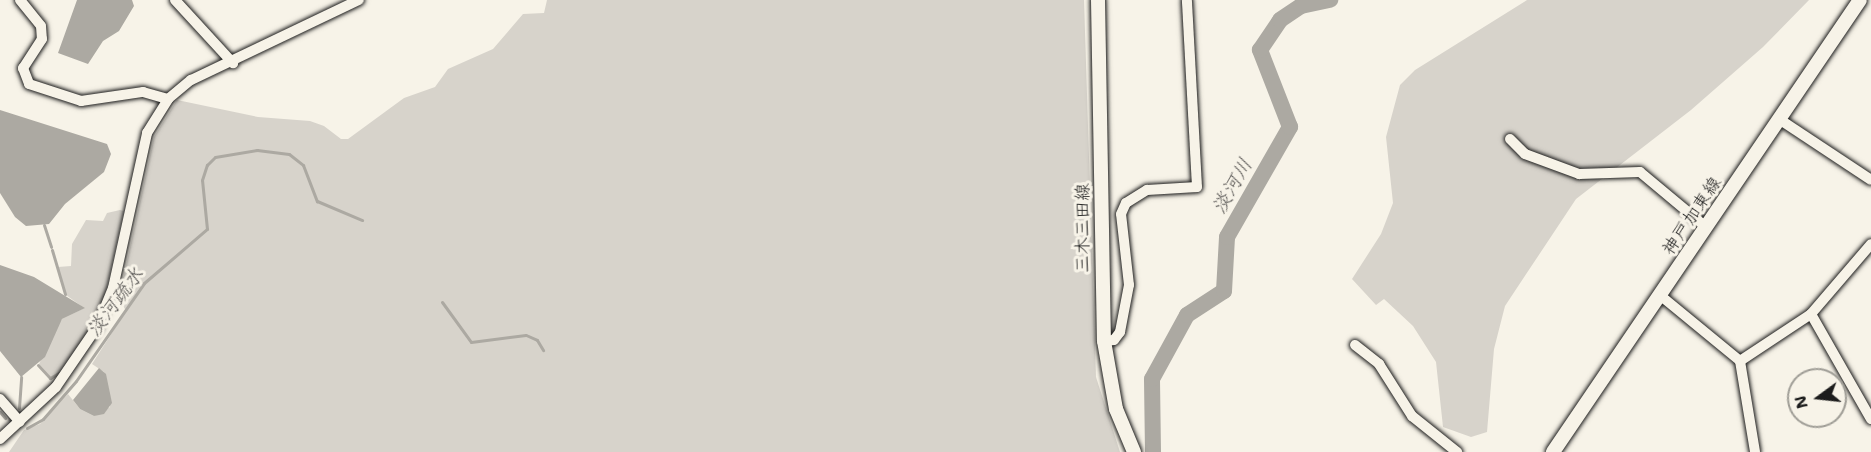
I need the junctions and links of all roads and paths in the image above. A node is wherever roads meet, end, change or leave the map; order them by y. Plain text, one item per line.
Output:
1 (20, 0) edge
2 (174, 0) edge
3 (359, 0) edge
4 (1098, 0) edge
5 (1187, 0) edge
6 (1860, 0) edge
7 (233, 63) junction
8 (168, 99) junction
9 (1779, 119) junction
10 (1510, 139) dead end
11 (1871, 180) edge
12 (1706, 227) junction
13 (1871, 244) edge
14 (1661, 296) junction
15 (1811, 314) junction
16 (1104, 341) junction
17 (1355, 345) dead end
18 (1740, 360) junction
19 (0, 399) edge
20 (1871, 419) edge
21 (20, 422) junction
22 (0, 439) edge
23 (1134, 452) edge
24 (1457, 452) edge
25 (1553, 452) edge
26 (1755, 452) edge

1 - 8 street
2 - 7 street
3 - 7 street
4 - 16 main road, 三木三田線
5 - 16 street
6 - 9 main road, 神戸加東線
7 - 8 street
8 - 21 street
9 - 11 street
9 - 12 main road, 神戸加東線
10 - 12 street
12 - 14 main road, 神戸加東線
13 - 15 street
14 - 18 street
14 - 25 main road, 神戸加東線
15 - 18 street
15 - 20 street
16 - 23 main road, 三木三田線
17 - 24 street
18 - 26 street
19 - 21 street
21 - 22 street

